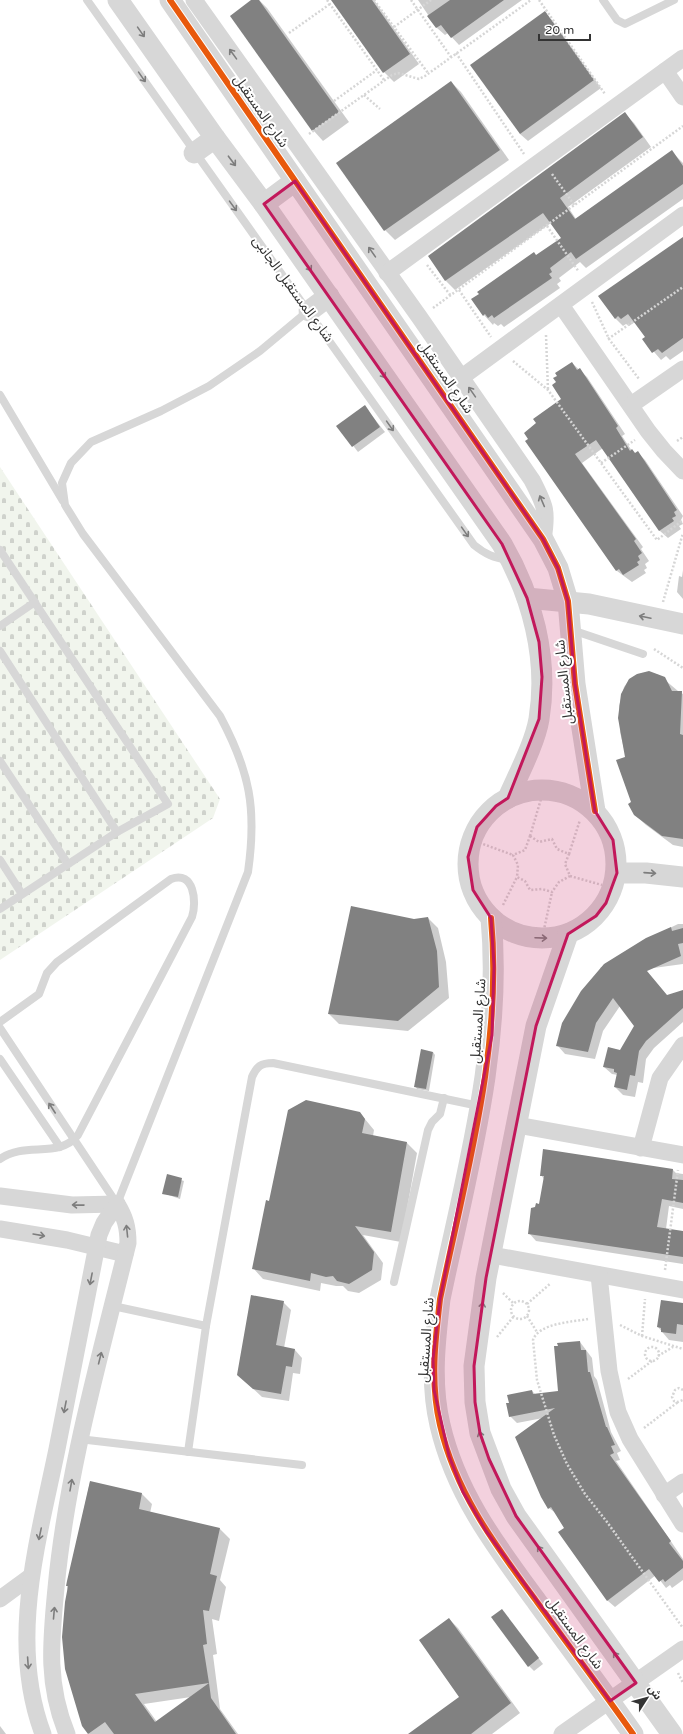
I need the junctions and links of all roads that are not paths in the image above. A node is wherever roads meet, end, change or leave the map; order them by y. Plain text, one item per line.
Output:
1 (86, 0) edge
2 (118, 0) edge
3 (170, 0) edge
4 (194, 0) edge
5 (603, 0) edge
6 (674, 0) edge
7 (683, 58) edge
8 (665, 71) junction
9 (683, 97) edge
10 (215, 138) junction
11 (194, 153) junction
12 (295, 181) junction
13 (264, 204) junction
14 (683, 216) edge
15 (387, 273) junction
16 (329, 296) junction
17 (561, 305) junction
18 (309, 311) junction
19 (683, 369) edge
20 (462, 377) junction
21 (0, 395) edge
22 (631, 405) junction
23 (683, 471) edge
24 (66, 505) junction
25 (544, 539) junction
26 (0, 550) edge
27 (512, 561) junction
28 (527, 598) junction
29 (568, 600) junction
30 (35, 602) junction
31 (683, 624) edge
32 (0, 626) edge
33 (571, 630) junction
34 (0, 651) edge
35 (643, 654) dead end
36 (0, 761) edge
37 (508, 798) junction
38 (590, 807) junction
39 (117, 832) junction
40 (0, 860) edge
41 (68, 864) junction
42 (683, 877) edge
43 (615, 881) junction
44 (22, 894) junction
45 (0, 909) edge
46 (493, 920) junction
47 (568, 934) junction
48 (0, 1022) edge
49 (0, 1028) edge
50 (683, 1045) edge
51 (0, 1059) edge
52 (444, 1098) junction
53 (480, 1106) junction
54 (517, 1125) junction
55 (73, 1140) junction
56 (60, 1147) junction
57 (641, 1148) junction
58 (681, 1155) edge
59 (0, 1159) edge
60 (0, 1196) edge
61 (117, 1204) junction
62 (0, 1228) edge
63 (97, 1248) junction
64 (125, 1254) junction
65 (492, 1254) junction
66 (599, 1275) junction
67 (394, 1282) dead end
68 (683, 1290) edge
69 (113, 1306) junction
70 (206, 1326) junction
71 (79, 1439) junction
72 (188, 1452) junction
73 (302, 1465) dead end
74 (683, 1482) edge
75 (664, 1494) junction
76 (683, 1524) edge
77 (30, 1577) junction
78 (0, 1599) edge
79 (683, 1649) edge
80 (636, 1683) junction
81 (610, 1701) junction
82 (43, 1734) edge
83 (67, 1734) edge
84 (562, 1734) edge
85 (633, 1734) edge
86 (672, 1734) edge

1 -> 11 lane, شارع المستقبل الجانبى
2 -> 10 street, شارع المستقبل
3 - 12 street, شارع المستقبل
15 -> 4 street
5 - 6 lane
7 - 8 street
8 - 9 street
8 - 15 street
10 - 11 street
10 -> 13 street, شارع المستقبل
11 -> 18 lane, شارع المستقبل الجانبى
12 - 13 street
12 - 25 street, شارع المستقبل
13 -> 16 street, شارع المستقبل
14 - 17 street
15 - 20 street
16 - 18 street
16 -> 27 street, شارع المستقبل
17 - 20 street
17 - 22 street
18 - 24 lane
18 -> 27 lane, شارع المستقبل الجانبى
19 - 22 street
25 -> 20 street
21 - 24 lane
22 - 23 street
24 - 61 lane
25 - 29 street, شارع المستقبل
26 - 30 lane
27 - 28 street, شارع المستقبل
28 - 29 street
28 - 37 street, شارع المستقبل
31 -> 29 street
29 - 33 street, شارع المستقبل
30 - 32 lane
30 - 39 lane
33 - 35 lane
33 - 38 street, شارع المستقبل
34 - 39 lane
36 - 41 lane
37 - 38 street
37 - 46 street
38 - 43 street
39 - 41 lane
40 - 44 lane
41 - 44 lane
43 -> 42 street
43 - 47 street
44 - 45 lane
46 - 47 street
46 - 53 street, شارع المستقبل
47 - 54 street, شارع المستقبل
48 - 55 lane
55 -> 49 lane
50 - 57 street
51 - 56 lane
52 - 53 lane
52 - 67 lane
52 - 70 lane
53 - 81 street, شارع المستقبل
54 - 57 street
54 - 65 street, شارع المستقبل
55 - 56 lane
55 - 61 lane
56 - 59 lane
57 - 58 street
61 -> 60 street
61 - 63 street
64 -> 61 street
62 -> 63 street
63 - 64 street
63 -> 77 street
64 - 69 street
65 - 66 street
80 -> 65 street, شارع المستقبل
66 - 68 street
66 - 75 street
69 - 70 lane
71 -> 69 street
70 - 72 lane
71 - 72 lane
83 -> 71 street
72 - 73 lane
74 - 75 street
75 - 76 street
77 - 78 street
77 -> 82 street
79 - 80 street
80 - 81 street
80 - 86 street, شارع المستقبل
81 - 84 street
81 - 85 street, شارع المستقبل

